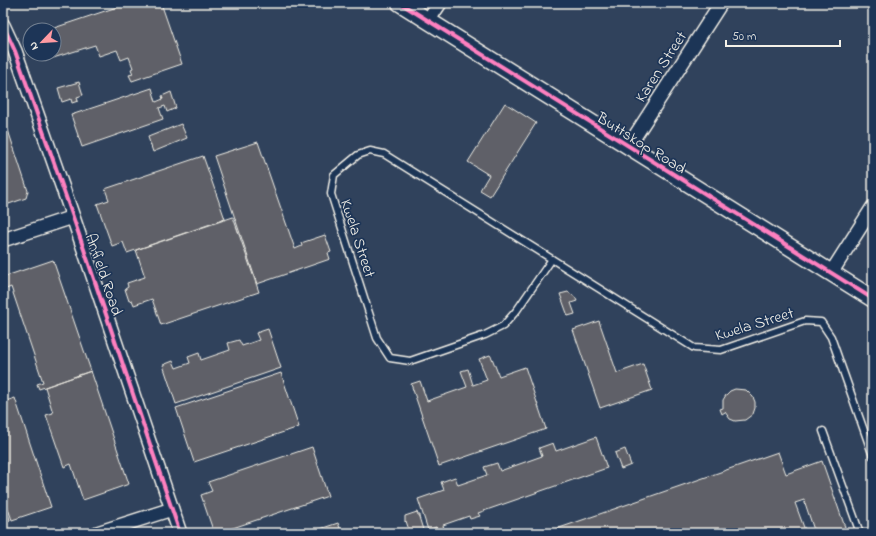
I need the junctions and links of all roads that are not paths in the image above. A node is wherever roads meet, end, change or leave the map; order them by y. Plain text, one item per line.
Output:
1 (400, 3) edge
2 (440, 3) edge
3 (721, 3) edge
4 (428, 21) junction
5 (3, 25) edge
6 (628, 147) junction
7 (873, 207) edge
8 (73, 217) junction
9 (3, 240) edge
10 (552, 259) junction
11 (831, 273) junction
12 (873, 299) edge
13 (823, 432) dead end
14 (873, 456) edge
15 (172, 509) junction
16 (97, 533) edge
17 (180, 533) edge
18 (860, 533) edge

1 - 4 street, Buttskop Road
2 - 4 street
3 - 6 street, Karen Street
4 - 6 street, Buttskop Road
5 - 8 street, Anfield Road
6 - 11 street, Buttskop Road
7 - 11 street
8 - 9 street
8 - 15 street, Anfield Road
10 - 10 lane, Kwela Street
10 - 14 lane, Kwela Street
11 - 12 street, Buttskop Road
13 - 18 lane
15 - 16 street
15 - 17 street, Anfield Road

